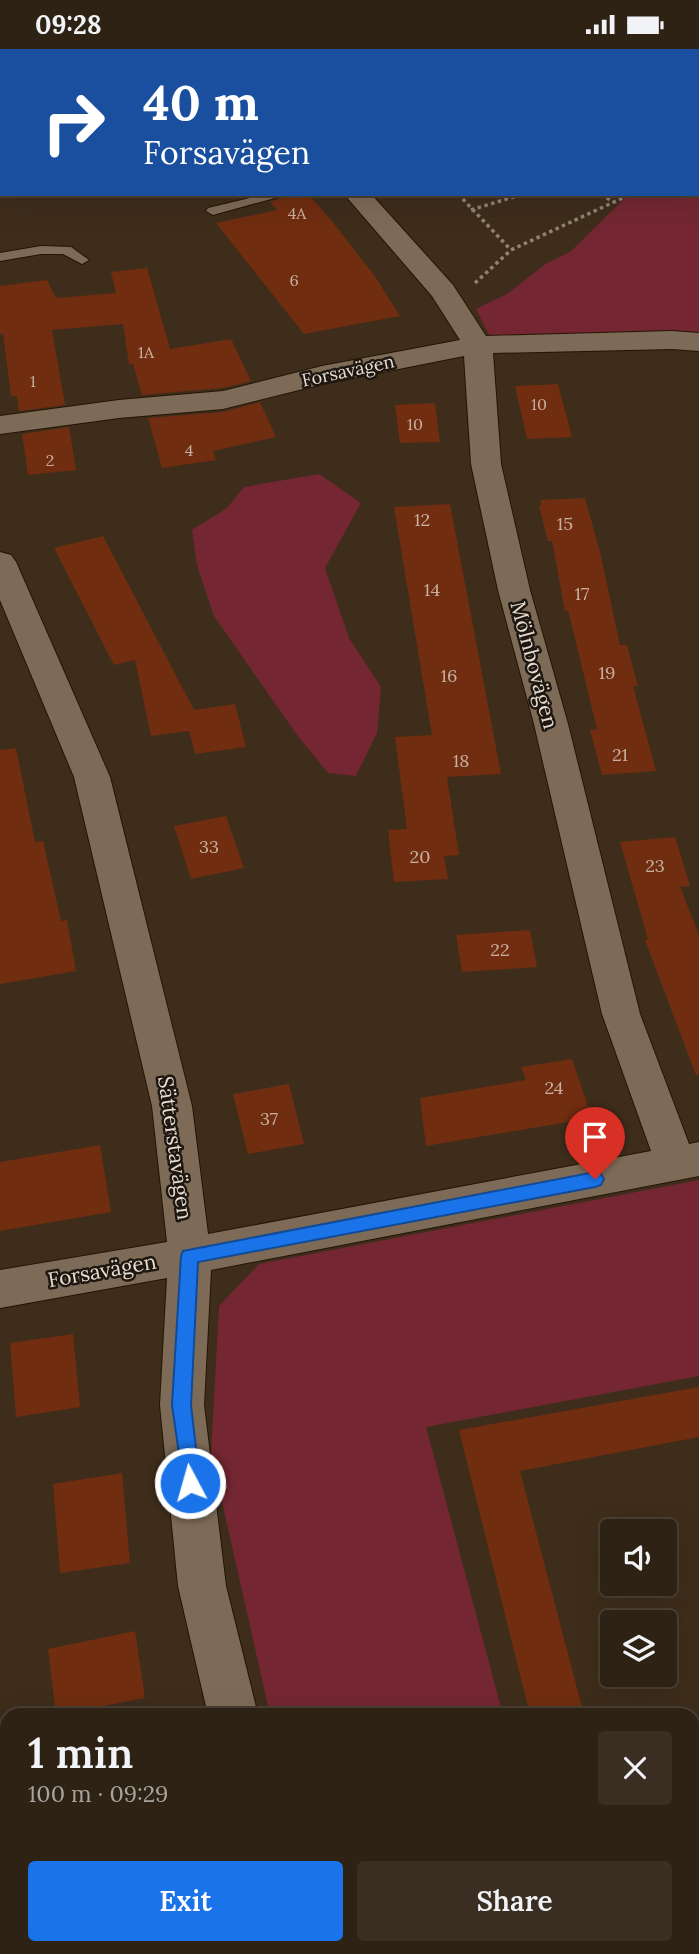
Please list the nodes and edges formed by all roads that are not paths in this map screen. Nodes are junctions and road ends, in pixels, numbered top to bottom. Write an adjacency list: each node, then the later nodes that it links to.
1 (276, 196): 3 (lane)
2 (359, 196): 7 (street)
3 (213, 211)
4 (0, 257): 5 (lane)
5 (82, 260)
6 (699, 342): 7 (street, Forsavägen)
7 (478, 345): 8 (street, Forsavägen); 10 (street, Mölnbovägen)
8 (0, 425)
9 (0, 562): 11 (street, Sätterstavägen)
10 (688, 1162): 11 (street, Forsavägen)
11 (190, 1256): 12 (street, Forsavägen); 13 (street, Sätterstavägen)
12 (0, 1289)
13 (231, 1708)

